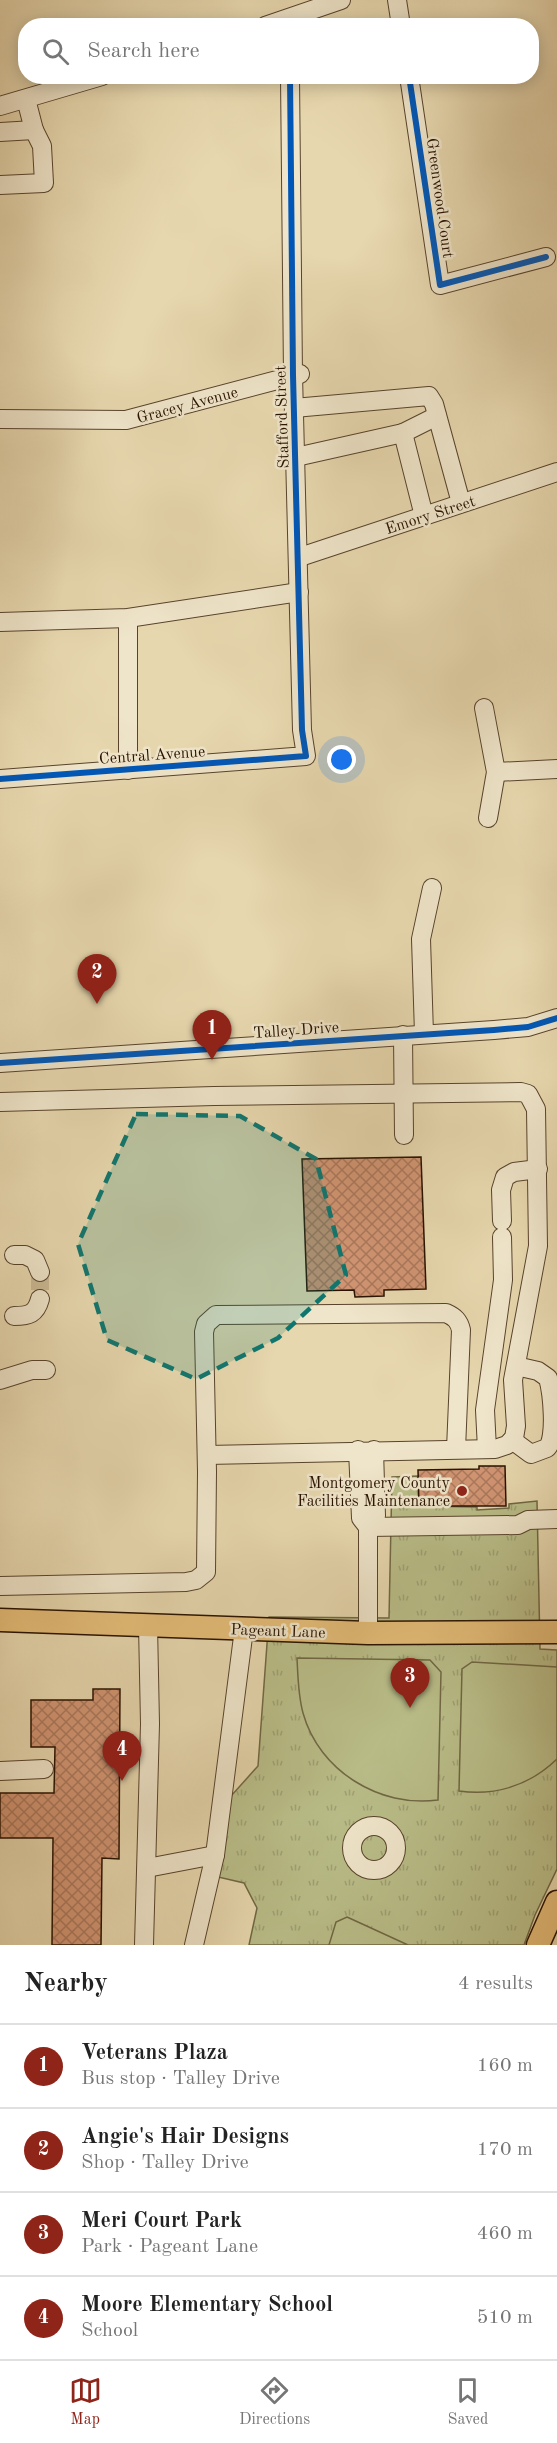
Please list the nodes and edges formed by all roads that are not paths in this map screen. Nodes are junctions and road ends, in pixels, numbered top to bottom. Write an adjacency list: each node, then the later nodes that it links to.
1 (341, 0): 3 (street)
2 (397, 0): 4 (street)
3 (297, 18)
4 (400, 18)
5 (76, 84): 8 (street)
6 (290, 84): 14 (street, Stafford Street)
7 (410, 84): 13 (street, Greenwood Court)
8 (26, 99): 9 (street); 10 (street)
9 (0, 106)
10 (34, 130): 11 (street); 12 (street)
11 (0, 132)
12 (0, 185)
13 (546, 257)
14 (296, 375): 15 (street, Stafford Street); 17 (street, Gracey Avenue)
15 (294, 408): 16 (street); 19 (street, Stafford Street)
16 (437, 416): 18 (street); 21 (street)
17 (0, 419)
18 (403, 433): 19 (street); 22 (street)
19 (296, 457): 24 (street, Stafford Street)
20 (557, 472): 21 (street, Emory Street)
21 (461, 503): 22 (street, Emory Street)
22 (424, 516): 23 (street, Emory Street)
23 (303, 556)
24 (299, 592): 25 (street); 28 (street, Stafford Street)
25 (128, 618): 26 (street); 30 (street)
26 (0, 622)
27 (484, 708): 31 (street)
28 (306, 756): 30 (street, Central Avenue)
29 (557, 769): 31 (street)
30 (128, 770): 32 (street, Central Avenue)
31 (496, 772): 33 (street)
32 (0, 779)
33 (488, 818)
34 (432, 888): 36 (street)
35 (557, 1018): 36 (street, Talley Drive)
36 (424, 1034): 37 (street, Talley Drive)
37 (403, 1035): 38 (street, Talley Drive); 39 (street)
38 (0, 1063)
39 (404, 1094): 40 (street); 41 (street); 42 (street)
40 (0, 1102)
41 (404, 1135)
42 (538, 1169): 44 (street); 46 (street)
43 (14, 1255): 45 (street)
44 (534, 1263): 46 (street); 49 (street)
45 (40, 1272)
46 (503, 1280): 54 (street)
47 (40, 1299): 48 (street)
48 (14, 1316)
49 (516, 1366): 52 (street); 52 (street)
50 (46, 1370): 51 (street)
51 (0, 1380)
52 (512, 1440): 54 (street)
53 (456, 1449): 54 (street); 55 (street); 56 (street)
54 (487, 1449)
55 (366, 1450): 56 (street); 58 (street)
56 (207, 1455): 59 (street)
57 (557, 1519): 58 (street)
58 (369, 1527): 64 (street)
59 (0, 1586)
60 (0, 1620): 61 (main road, Pageant Lane)
61 (148, 1625): 62 (main road, Pageant Lane); 68 (street)
62 (244, 1629): 64 (main road, Pageant Lane); 67 (street)
63 (557, 1632): 64 (main road, Pageant Lane)
64 (368, 1633)
65 (44, 1769): 66 (street)
66 (0, 1771)
67 (215, 1855): 68 (street); 71 (street)
68 (147, 1868): 70 (street)
69 (557, 1902): 72 (main road)
70 (144, 1945)
71 (194, 1945)
72 (538, 1945)

